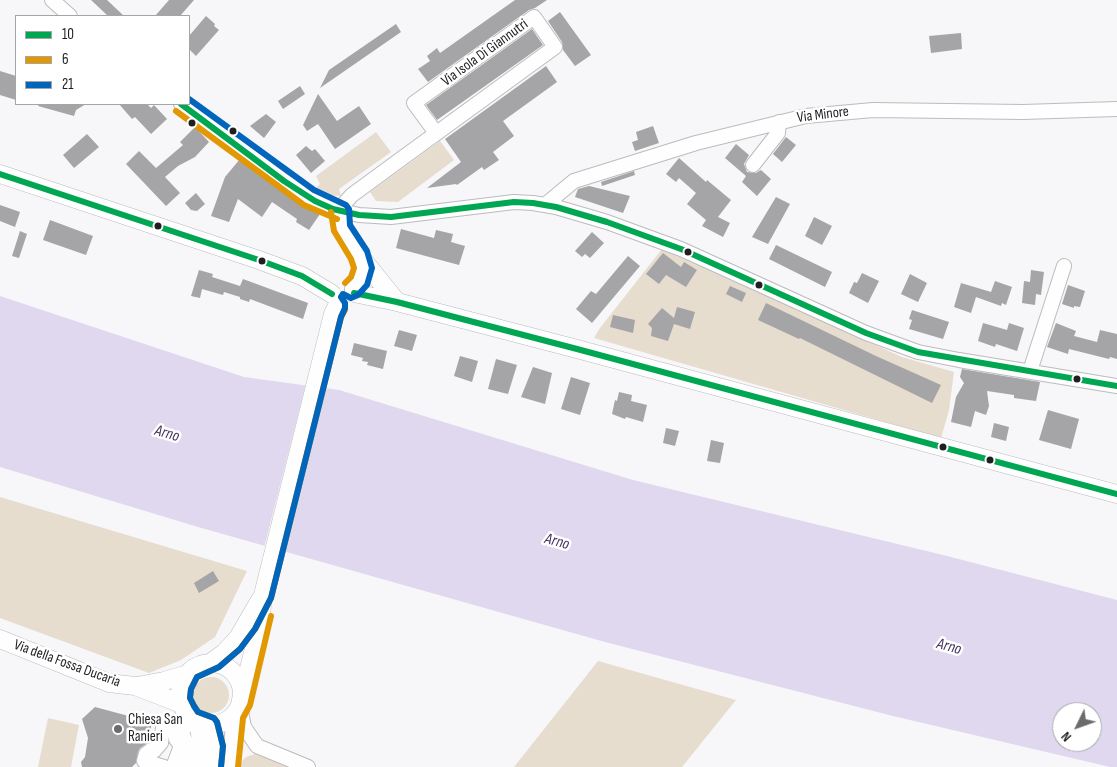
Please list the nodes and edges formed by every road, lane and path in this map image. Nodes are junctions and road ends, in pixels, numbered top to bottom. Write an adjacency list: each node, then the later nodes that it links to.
1 (52, 0): 2 (street)
2 (69, 15)
3 (182, 105): 10 (street)
4 (1117, 109): 5 (street, Via Minore)
5 (779, 122): 7 (street); 9 (street, Via Minore)
6 (436, 133): 6 (street, Via Isola Di Giannutri); 10 (street, Via Isola Di Giannutri)
7 (753, 165)
8 (0, 174): 14 (main road)
9 (545, 204): 10 (street); 16 (street)
10 (340, 211): 11 (street)
11 (359, 255): 13 (street); 15 (main road)
12 (1064, 266): 16 (street)
13 (353, 291): 14 (main road); 15 (main road)
14 (334, 300): 19 (main road)
15 (397, 302): 18 (main road)
16 (1030, 371): 17 (street)
17 (1117, 386)
18 (1117, 494)
19 (263, 595): 21 (main road); 25 (main road)
20 (0, 639): 23 (main road, Via della Fossa Ducaria)
21 (209, 664): 22 (main road); 25 (main road)
22 (188, 674): 23 (main road, Via della Fossa Ducaria); 24 (main road)
23 (135, 686): 24 (main road, Via della Fossa Ducaria)
24 (182, 704): 26 (main road)
25 (238, 707): 26 (main road); 27 (street); 28 (street)
26 (199, 721): 31 (street); 32 (street); 33 (street)
27 (257, 746): 28 (street); 34 (street)
28 (230, 766)
29 (164, 767): 30 (street)
30 (173, 767)
31 (186, 767)
32 (199, 767)
33 (212, 767)
34 (308, 767)

